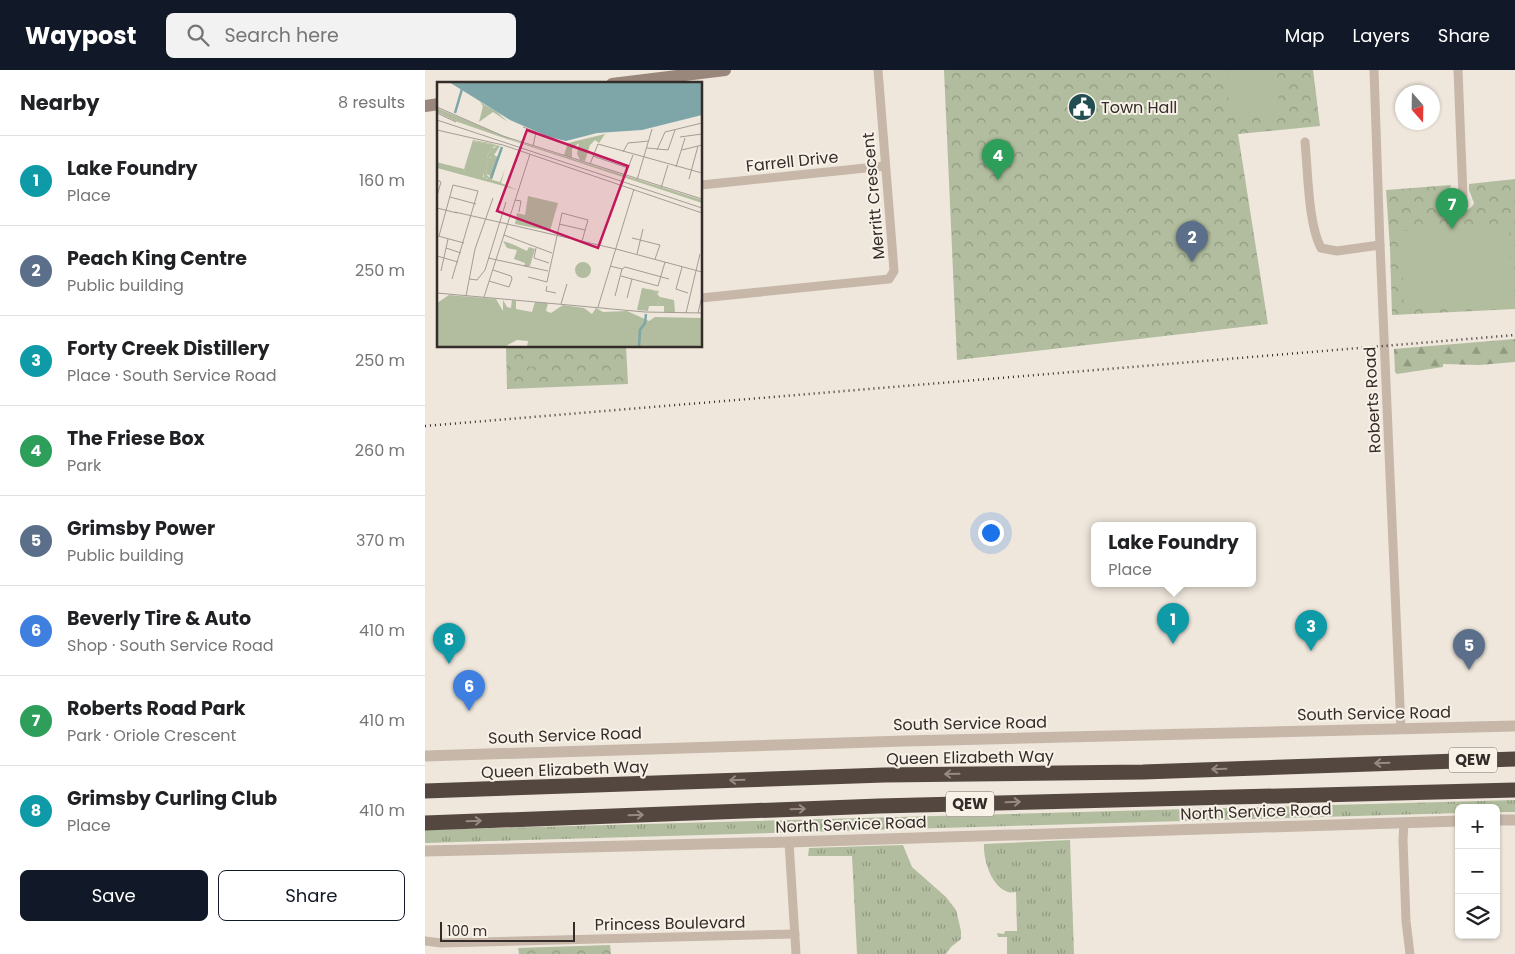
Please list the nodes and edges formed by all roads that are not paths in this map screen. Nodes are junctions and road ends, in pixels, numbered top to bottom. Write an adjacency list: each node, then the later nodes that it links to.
1 (725, 70): 5 (main road)
2 (878, 70): 7 (street, Merritt Crescent)
3 (1374, 70): 10 (street, Roberts Road)
4 (1458, 70): 9 (street)
5 (629, 82)
6 (1305, 142): 10 (street)
7 (885, 166): 8 (street, Farrell Drive); 11 (street, Merritt Crescent)
8 (703, 186)
9 (1463, 196)
10 (1380, 245): 13 (street, Roberts Road)
11 (703, 298)
12 (1515, 726): 13 (street, South Service Road)
13 (1401, 729): 14 (street, South Service Road)
14 (425, 756)
15 (1515, 759): 17 (highway, Queen Elizabeth Way / QEW, one-way to 17)
16 (1515, 790): 21 (highway, QEW, one-way to 16)
17 (425, 791)
18 (1500, 820): 19 (street)
19 (1515, 820)
20 (1455, 821): 22 (street, North Service Road)
21 (425, 823)
22 (1404, 823): 23 (street, North Service Road); 28 (street)
23 (789, 842): 24 (street, North Service Road); 25 (street)
24 (425, 851)
25 (795, 934): 26 (street, Princess Boulevard); 27 (street)
26 (425, 942)
27 (796, 954)
28 (1411, 954)

